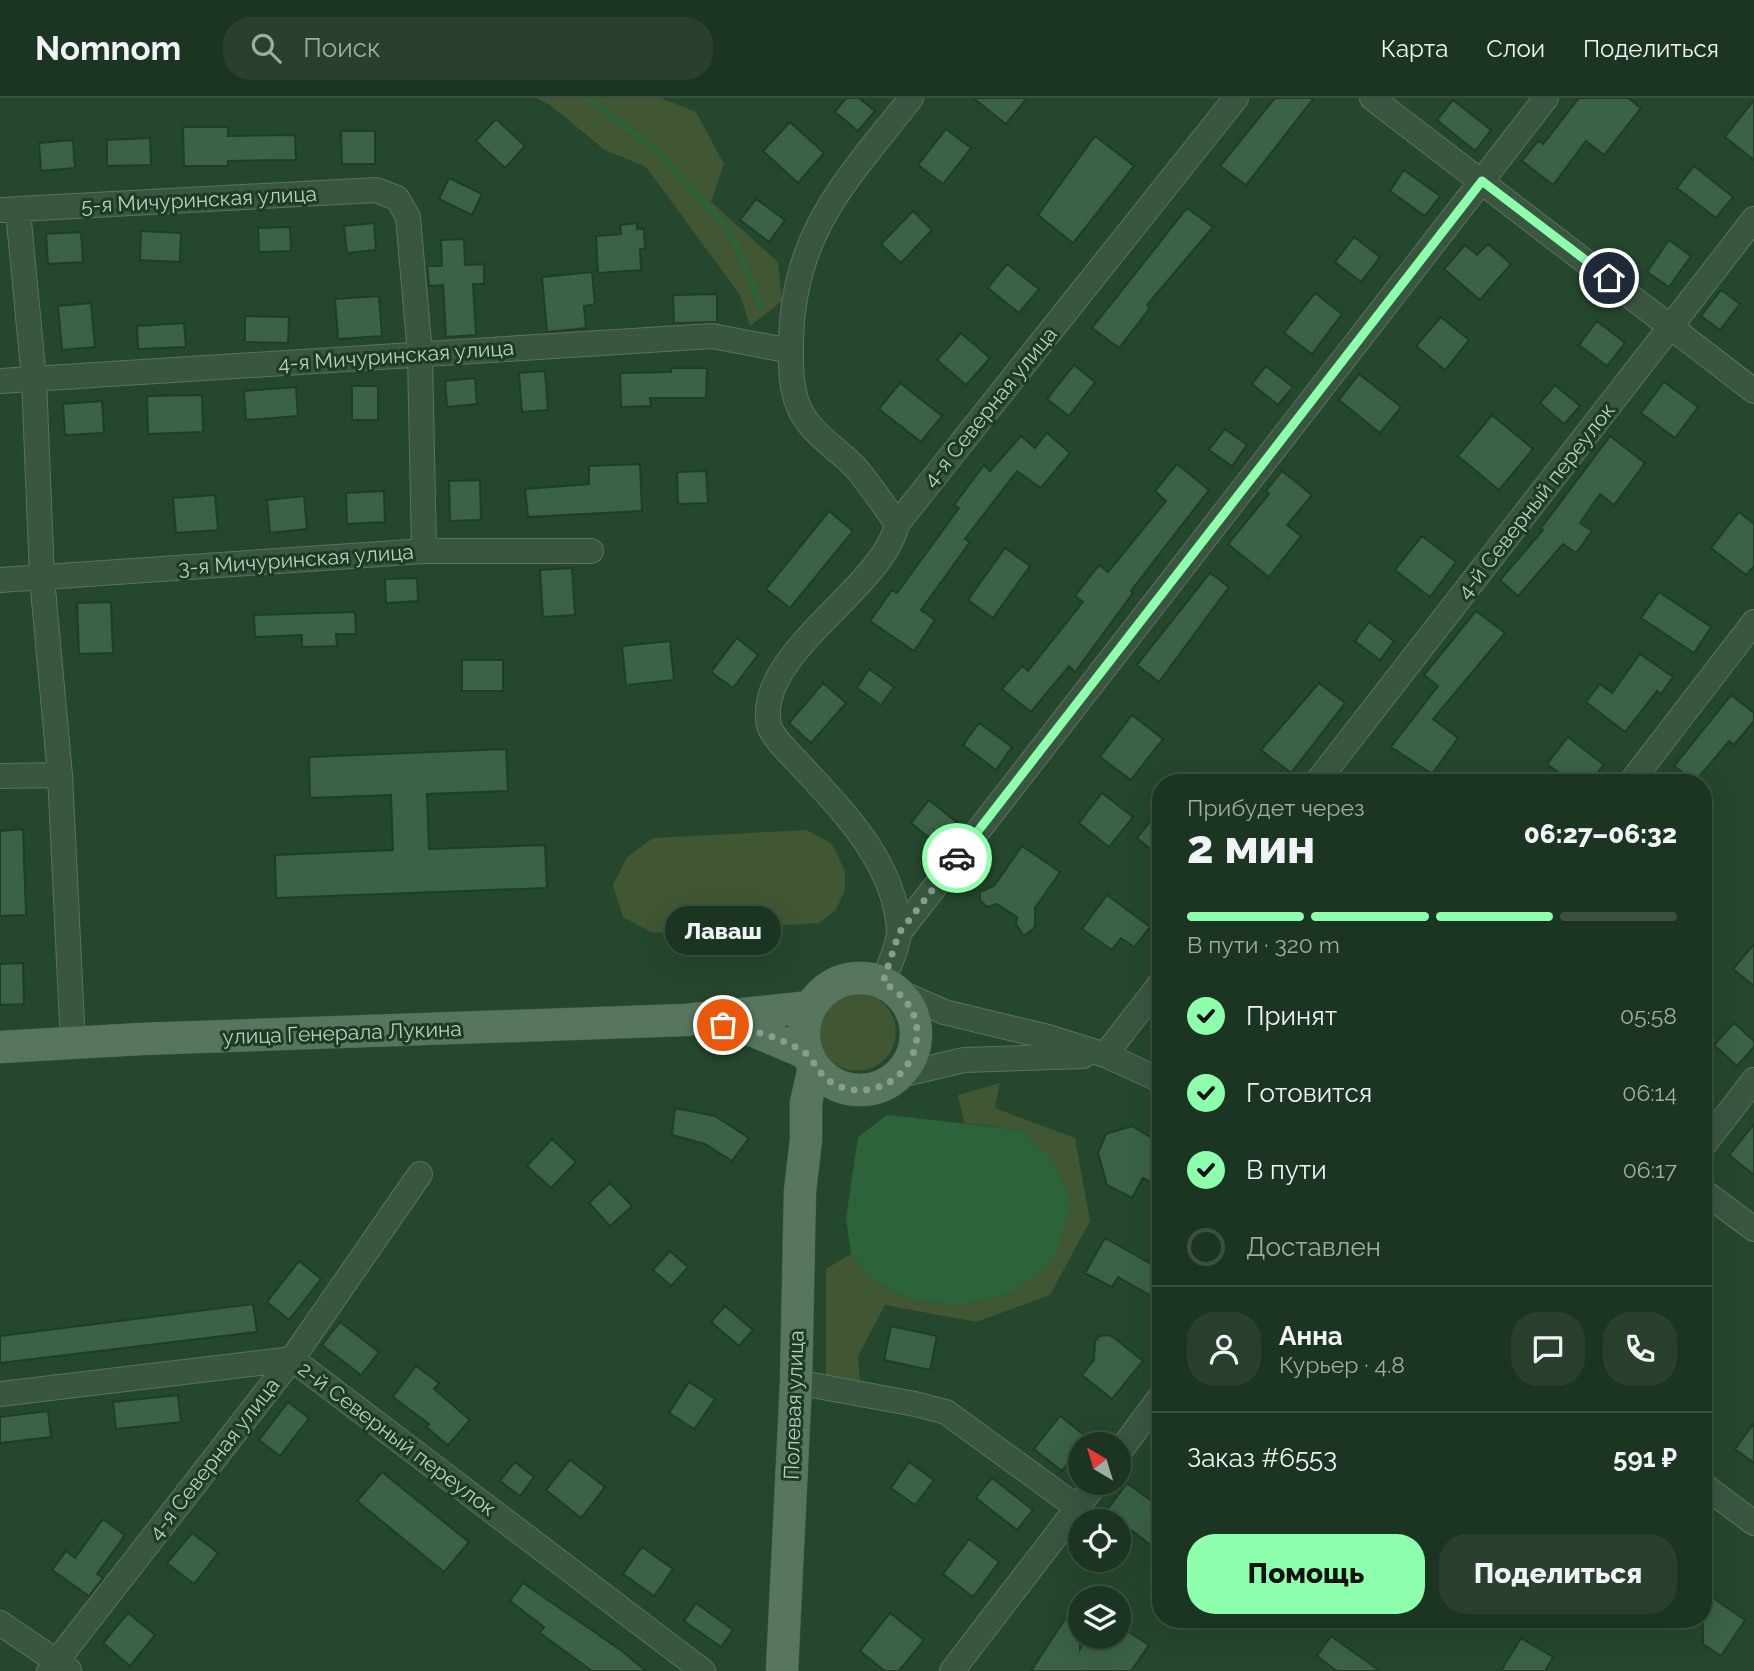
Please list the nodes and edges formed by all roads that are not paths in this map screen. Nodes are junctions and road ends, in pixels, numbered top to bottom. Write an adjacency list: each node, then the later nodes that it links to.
1 (911, 98): 9 (street)
2 (1236, 98): 14 (street, 4-я Северная улица)
3 (1372, 98): 5 (street)
4 (1546, 98): 5 (street)
5 (1482, 181): 8 (street); 24 (street)
6 (9, 210): 10 (street, 5-я Мичуринская улица); 11 (street)
7 (1754, 219): 8 (street, 4-й Северный переулок)
8 (1673, 326): 13 (street); 20 (street, 4-й Северный переулок)
9 (791, 351): 10 (street, 4-я Мичуринская улица); 14 (street)
10 (419, 354): 11 (street, 4-я Мичуринская улица); 15 (street)
11 (34, 379): 12 (street, 4-я Мичуринская улица); 17 (street)
12 (0, 381)
13 (1754, 391)
14 (897, 524): 24 (street, 4-я Северная улица)
15 (424, 551): 16 (street, 3-я Мичуринская улица); 17 (street, 3-я Мичуринская улица)
16 (592, 551)
17 (42, 578): 18 (street, 3-я Мичуринская улица); 22 (street)
18 (0, 580)
19 (1754, 622): 21 (street)
20 (1323, 774)
21 (1637, 774)
22 (60, 775): 23 (street); 29 (street)
23 (0, 776)
24 (899, 933): 25 (street)
25 (891, 987): 27 (main road); 31 (street); 33 (main road)
26 (1152, 994): 31 (street)
27 (810, 1007): 28 (main road, улица Генерала Лукина); 32 (main road)
28 (685, 1020): 29 (main road, улица Генерала Лукина); 32 (main road, улица Генерала Лукина)
29 (73, 1044): 30 (main road, улица Генерала Лукина)
30 (0, 1047)
31 (1105, 1055): 33 (street); 34 (street)
32 (810, 1060): 36 (main road); 38 (main road, Полевая улица)
33 (900, 1075): 36 (main road)
34 (1152, 1076)
35 (1754, 1080): 37 (street)
36 (851, 1090): 38 (main road)
37 (1712, 1134)
38 (806, 1140): 43 (main road, Полевая улица)
39 (420, 1174): 42 (street, 4-я Северная улица)
40 (1712, 1198): 41 (street)
41 (1754, 1229)
42 (292, 1359): 44 (street, 2-й Северный переулок); 52 (street, 4-я Северная улица); 53 (street, 2-й Северный переулок)
43 (796, 1382): 49 (street); 54 (main road, Полевая улица)
44 (0, 1394)
45 (1152, 1408): 46 (street)
46 (1131, 1436)
47 (1712, 1492): 50 (street)
48 (1088, 1495): 49 (street)
49 (1078, 1508): 55 (street)
50 (1754, 1523)
51 (0, 1623): 52 (street)
52 (58, 1668)
53 (703, 1671)
54 (782, 1671)
55 (952, 1671)

